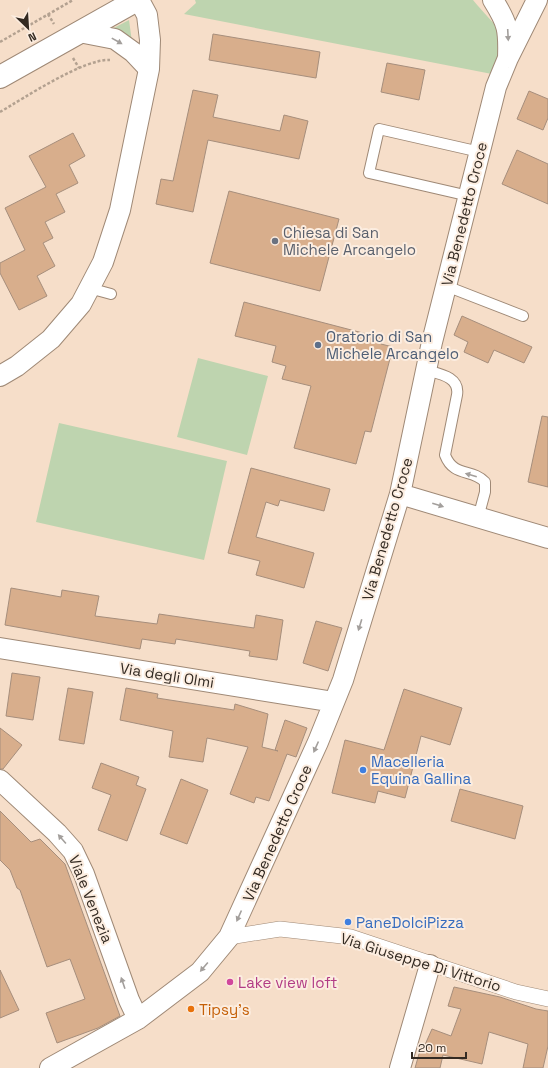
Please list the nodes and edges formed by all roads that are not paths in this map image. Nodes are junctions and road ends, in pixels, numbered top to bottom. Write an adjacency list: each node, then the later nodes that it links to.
1 (138, 0): 4 (street); 6 (street)
2 (493, 0): 5 (street, Via Benedetto Croce, one-way to 5)
3 (537, 0): 5 (street, Via Benedetto Croce)
4 (79, 32): 6 (street, one-way to 6); 7 (street)
5 (508, 58): 8 (street, Via Benedetto Croce)
6 (149, 69): 11 (street)
7 (0, 77)
8 (480, 152): 9 (street, Via Benedetto Croce); 9 (lane)
9 (469, 196): 10 (street, Via Benedetto Croce)
10 (446, 286): 13 (lane); 14 (street, Via Benedetto Croce)
11 (89, 288): 12 (lane); 15 (street)
12 (111, 294)
13 (523, 316)
14 (426, 370): 16 (street, Via Benedetto Croce); 17 (lane, one-way to 14)
15 (0, 376)
16 (400, 494): 17 (street, one-way to 17); 20 (street, Via Benedetto Croce, one-way to 20)
17 (478, 518): 18 (street)
18 (548, 538)
19 (0, 648): 20 (street, Via degli Olmi)
20 (334, 702): 22 (street, Via Benedetto Croce, one-way to 22)
21 (0, 780): 25 (street, Viale Venezia, one-way to 21)
22 (230, 937): 23 (street, Via Giuseppe Di Vittorio); 25 (street, one-way to 25)
23 (430, 965): 24 (street, Via Giuseppe Di Vittorio); 27 (street)
24 (548, 999)
25 (138, 1019): 26 (street)
26 (50, 1068)
27 (400, 1068)

